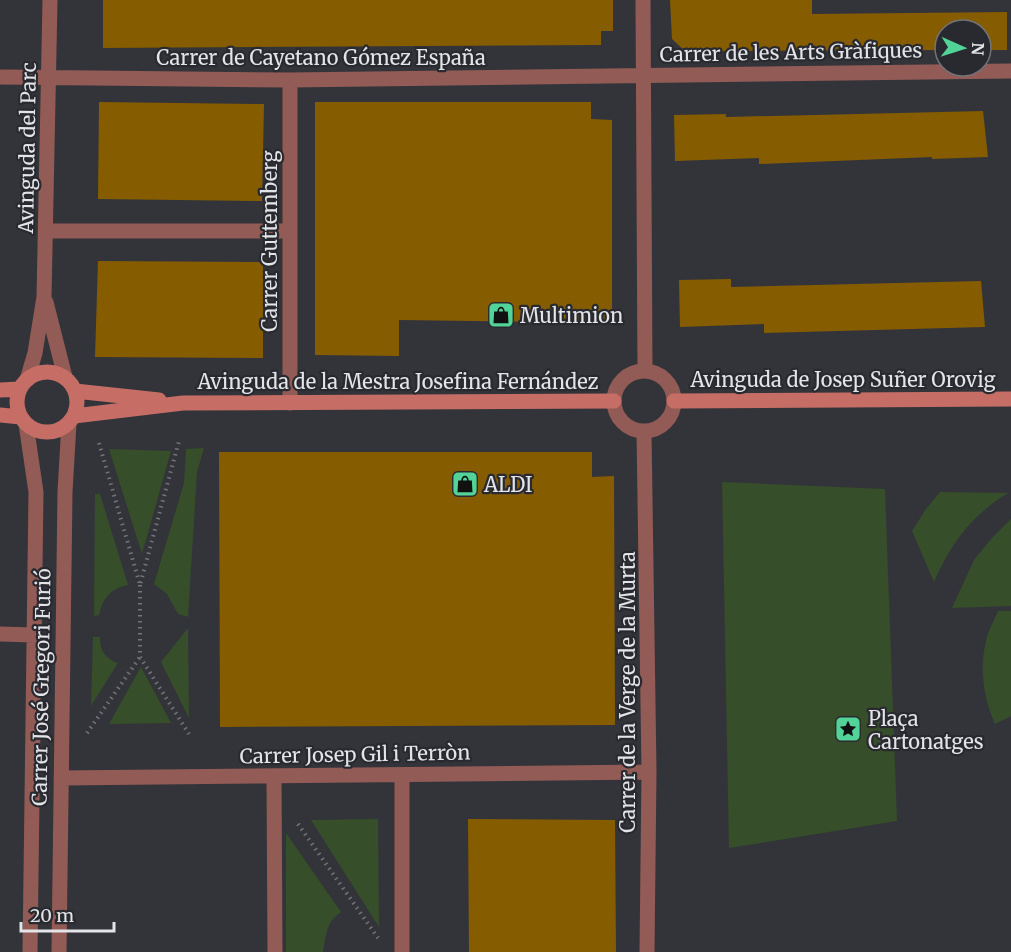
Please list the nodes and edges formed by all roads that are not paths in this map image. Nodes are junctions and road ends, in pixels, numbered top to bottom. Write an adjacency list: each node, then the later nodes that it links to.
1 (50, 0): 6 (street, Avinguda del Parc)
2 (643, 0): 4 (street)
3 (1011, 71): 4 (street, Carrer de les Arts Gràfiques)
4 (643, 75): 7 (street, Carrer de Cayetano Gómez España); 11 (street)
5 (0, 78): 6 (street, Carrer de Cayetano Gómez España)
6 (49, 78): 7 (street, Carrer de Cayetano Gómez España); 8 (street, Avinguda del Parc)
7 (290, 80): 9 (street, Carrer Guttemberg)
8 (47, 231): 9 (street); 10 (street, Avinguda del Parc)
9 (290, 231): 20 (street, Carrer Guttemberg)
10 (44, 297): 12 (street, Avinguda del Parc); 13 (street, Avinguda del Parc)
11 (645, 371): 17 (street); 18 (street)
12 (65, 377): 13 (street); 15 (street)
13 (23, 385): 14 (street); 22 (street)
14 (0, 390)
15 (75, 391): 19 (street, Avinguda de la Mestra Josefina Fernández); 23 (street)
16 (1011, 399): 18 (street, Avinguda de Josep Suñer Orovig)
17 (614, 401): 20 (street, Avinguda de la Mestra Josefina Fernández); 24 (street)
18 (674, 401): 24 (street)
19 (183, 403): 20 (street, Avinguda de la Mestra Josefina Fernández); 23 (street, Avinguda de la Mestra Josefina Fernández)
20 (290, 403)
21 (0, 415): 22 (street)
22 (24, 420): 23 (street); 26 (street, Carrer José Gregori Furió)
23 (71, 420): 30 (street, Carrer José Gregori Furió)
24 (644, 431): 27 (street, Carrer de la Verge de la Murta)
25 (0, 634): 26 (street)
26 (33, 635): 31 (street, Carrer José Gregori Furió)
27 (649, 772): 28 (street, Carrer Josep Gil i Terròn); 35 (street, Carrer de la Verge de la Murta)
28 (402, 775): 29 (street, Carrer Josep Gil i Terròn); 34 (street)
29 (274, 776): 30 (street, Carrer Josep Gil i Terròn); 33 (street)
30 (61, 778): 32 (street, Carrer José Gregori Furió)
31 (30, 952)
32 (59, 952)
33 (275, 952)
34 (402, 952)
35 (648, 952)

